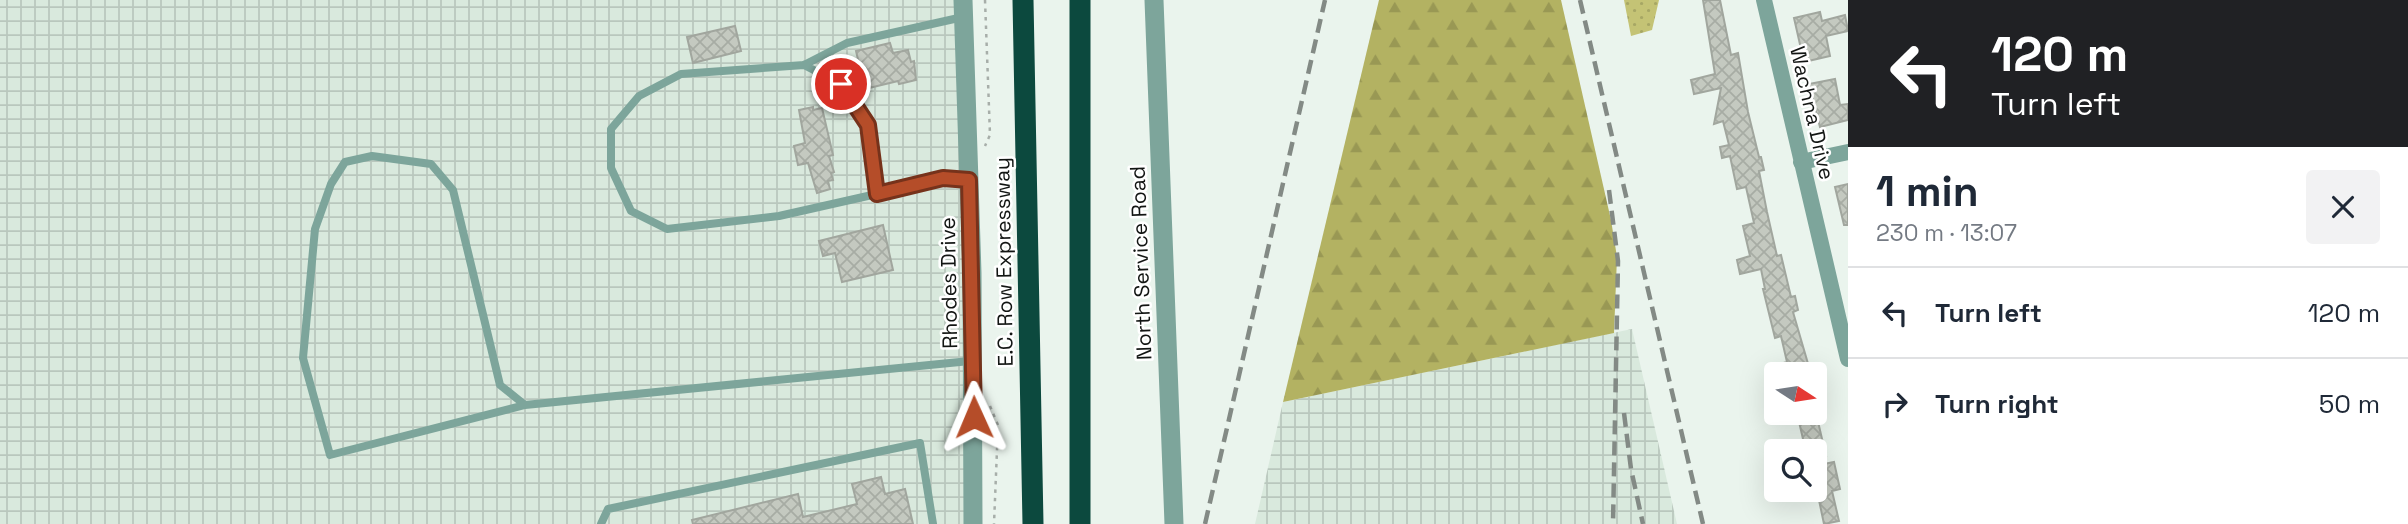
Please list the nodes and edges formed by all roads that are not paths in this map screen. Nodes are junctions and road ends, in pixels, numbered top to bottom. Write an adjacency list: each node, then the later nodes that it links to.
1 (1023, 0): 17 (highway, E.C. Row Expressway)
2 (1080, 0): 18 (highway)
3 (1154, 0): 19 (street, North Service Road)
4 (1764, 0): 8 (street, Wachna Drive)
5 (963, 8): 6 (lane); 9 (street, Rhodes Drive)
6 (804, 65): 10 (lane); 10 (lane)
7 (1848, 152): 8 (street)
8 (1801, 162): 11 (street, Wachna Drive)
9 (969, 180): 10 (lane); 12 (street, Rhodes Drive)
10 (877, 194)
11 (1848, 359)
12 (973, 361): 13 (lane); 16 (street, Rhodes Drive)
13 (525, 405): 13 (lane)
14 (601, 524): 15 (lane)
15 (933, 524)
16 (973, 524)
17 (1033, 524)
18 (1080, 524)
19 (1174, 524)

